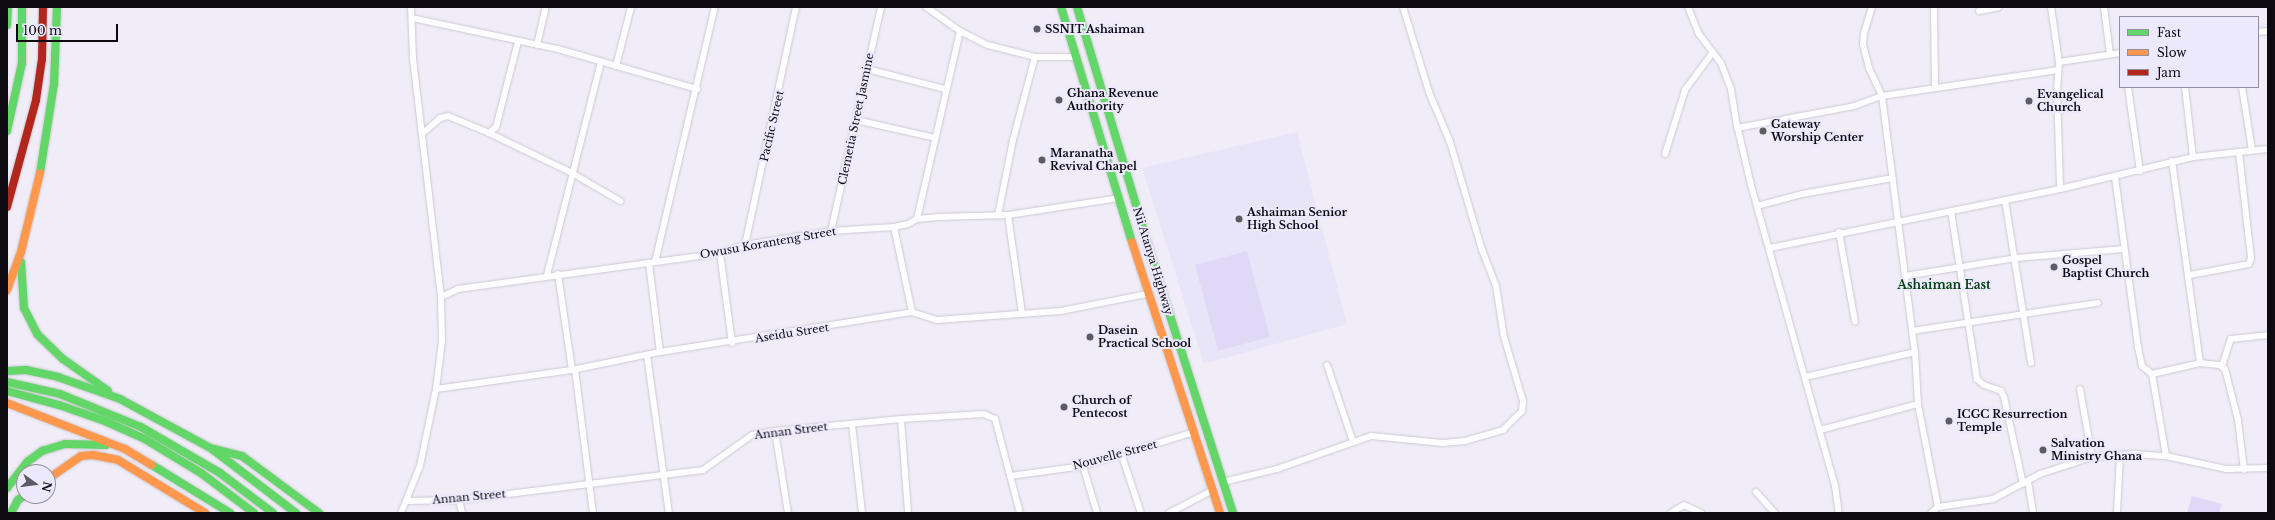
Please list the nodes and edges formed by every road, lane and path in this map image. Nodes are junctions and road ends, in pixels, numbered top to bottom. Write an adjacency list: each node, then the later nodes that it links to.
1 (8, 7): 23 (main road)
2 (22, 7): 46 (main road)
3 (43, 7): 65 (main road)
4 (57, 7): 79 (main road)
5 (410, 7): 22 (street)
6 (546, 7): 26 (street)
7 (630, 7): 34 (street)
8 (715, 7): 42 (street)
9 (796, 7): 76 (street, Pacific Street)
10 (881, 7): 35 (street, Clemetia Street Jasmine)
11 (926, 7): 24 (street)
12 (1061, 7): 31 (main road)
13 (1077, 7): 66 (main road, Nii Atanya Highway)
14 (1403, 7): 123 (street)
15 (1688, 7): 27 (street)
16 (1872, 7): 43 (street)
17 (1934, 7): 37 (street)
18 (1999, 7): 21 (street)
19 (2051, 7): 33 (street)
20 (2104, 7): 29 (street)
21 (1979, 11)
22 (412, 18): 25 (street); 47 (street)
23 (7, 25)
24 (960, 31): 30 (street); 41 (street)
25 (518, 42): 26 (street); 48 (street)
26 (537, 45): 32 (street)
27 (1712, 52): 45 (street); 53 (street)
28 (2119, 53): 29 (street)
29 (2110, 54): 33 (street)
30 (1035, 57): 31 (street); 70 (street)
31 (1076, 57): 61 (main road)
32 (601, 62): 34 (street); 57 (street)
33 (2059, 62): 36 (street)
34 (616, 66): 42 (street)
35 (867, 69): 41 (street); 44 (street, Clemetia Street Jasmine)
36 (2058, 70): 37 (street); 60 (street)
37 (1935, 88): 43 (street)
38 (2128, 88): 56 (street)
39 (2185, 88): 54 (street)
40 (2242, 88): 51 (street)
41 (945, 89): 49 (street)
42 (697, 90): 82 (street)
43 (1882, 96): 45 (street); 59 (street)
44 (856, 120): 49 (street); 74 (street, Clemetia Street Jasmine)
45 (1737, 128): 64 (street)
46 (7, 131)
47 (423, 133): 48 (street); 90 (street)
48 (489, 133): 57 (street)
49 (935, 138): 71 (street)
50 (2268, 149): 51 (street)
51 (2252, 150): 52 (street)
52 (2239, 152): 54 (street); 86 (street)
53 (1666, 154)
54 (2193, 157): 55 (street)
55 (2172, 161): 56 (street); 86 (street)
56 (2140, 171): 58 (street)
57 (572, 173): 63 (street); 85 (street)
58 (2115, 177): 60 (street); 78 (street)
59 (1893, 178): 64 (street); 72 (street)
60 (2060, 190): 62 (street)
61 (1119, 198): 68 (main road); 69 (street, Owusu Koranteng Street)
62 (2005, 200): 67 (street); 81 (street)
63 (620, 201)
64 (1757, 206): 77 (street)
65 (7, 207)
66 (1138, 209): 68 (main road); 136 (main road, Nii Atanya Highway)
67 (1951, 211): 72 (street); 83 (street)
68 (1124, 212): 89 (main road)
69 (1008, 214): 70 (street, Owusu Koranteng Street); 93 (street)
70 (998, 215): 71 (street, Owusu Koranteng Street)
71 (917, 219): 73 (street, Owusu Koranteng Street)
72 (1899, 222): 75 (street); 87 (street)
73 (894, 226): 74 (street, Owusu Koranteng Street); 92 (street)
74 (832, 231): 76 (street, Owusu Koranteng Street)
75 (1839, 232): 77 (street); 96 (street)
76 (745, 245): 80 (street, Owusu Koranteng Street)
77 (1770, 248): 110 (street)
78 (2124, 249): 81 (street); 109 (street)
79 (21, 252): 88 (main road); 115 (main road)
80 (720, 253): 82 (street, Owusu Koranteng Street); 99 (street)
81 (2016, 258): 83 (street); 94 (street)
82 (652, 263): 84 (street, Owusu Koranteng Street); 100 (street)
83 (1959, 266): 87 (street); 95 (street)
84 (558, 274): 85 (street, Owusu Koranteng Street); 107 (street)
85 (547, 275): 90 (street, Owusu Koranteng Street)
86 (2190, 275): 104 (street)
87 (1905, 276): 97 (street)
88 (7, 290)
89 (1147, 294): 93 (street, Aseidu Street); 122 (main road)
90 (441, 297): 112 (street)
91 (2098, 303): 94 (street)
92 (912, 312): 93 (street, Aseidu Street); 99 (street, Aseidu Street)
93 (1022, 314)
94 (2024, 314): 95 (street); 103 (street)
95 (1968, 321): 97 (street); 138 (street)
96 (1855, 322)
97 (1912, 331): 101 (street)
98 (2268, 335): 106 (street)
99 (732, 342): 100 (street, Aseidu Street)
100 (660, 352): 102 (street, Aseidu Street)
101 (1915, 352): 110 (street); 117 (street)
102 (647, 355): 107 (street, Aseidu Street); 134 (street)
103 (2031, 362)
104 (2200, 363): 106 (street); 109 (street)
105 (1327, 365): 123 (street)
106 (2222, 366): 132 (street)
107 (573, 370): 112 (street, Aseidu Street); 137 (street)
108 (7, 371): 115 (main road)
109 (2152, 374): 128 (street)
110 (1805, 377): 120 (street)
111 (7, 382): 150 (main road)
112 (436, 389): 143 (street)
113 (2080, 389): 129 (street)
114 (7, 391): 149 (main road)
115 (120, 399): 125 (main road)
116 (7, 403): 124 (main road)
117 (1918, 404): 120 (street); 145 (street)
118 (901, 419): 119 (street, Annan Street); 135 (street, Annan Street); 159 (street)
119 (852, 424): 121 (street, Annan Street); 158 (street)
120 (1820, 430): 169 (street)
121 (775, 431): 134 (street, Annan Street); 157 (street)
122 (1194, 432): 127 (street, Nouvelle Street); 140 (main road)
123 (1352, 442): 136 (street)
124 (125, 449): 139 (main road); 148 (main road)
125 (212, 449): 151 (main road); 152 (main road)
126 (2120, 455): 128 (street); 129 (street); 172 (street)
127 (1122, 456): 130 (street, Nouvelle Street); 162 (street)
128 (2166, 456): 132 (street)
129 (2092, 457): 138 (street)
130 (1083, 466): 135 (street, Nouvelle Street); 161 (street)
131 (2268, 468): 132 (street)
132 (2244, 470)
133 (56, 473): 147 (main road)
134 (664, 476): 137 (street, Annan Street); 156 (street)
135 (1010, 476): 160 (street, Annan Street)
136 (1223, 482): 165 (main road, Nii Atanya Highway)
137 (589, 483): 142 (street, Annan Street); 155 (street)
138 (2025, 483): 145 (street); 171 (street)
139 (7, 488)
140 (1213, 490): 163 (street); 164 (main road)
141 (1756, 492): 168 (street)
142 (459, 500): 143 (street, Annan Street); 154 (street)
143 (406, 501): 153 (street)
144 (16, 504): 146 (main road)
145 (1938, 508): 170 (street)
146 (11, 513)
147 (205, 513)
148 (230, 513)
149 (254, 513)
150 (273, 513)
151 (296, 513)
152 (319, 513)
153 (401, 513)
154 (462, 513)
155 (593, 513)
156 (669, 513)
157 (788, 513)
158 (862, 513)
159 (908, 513)
160 (1020, 513)
161 (1097, 513)
162 (1141, 513)
163 (1169, 513)
164 (1220, 513)
165 (1233, 513)
166 (1672, 513): 167 (street)
167 (1702, 513)
168 (1775, 513)
169 (1839, 513)
170 (1931, 513)
171 (2033, 513)
172 (2118, 513)

